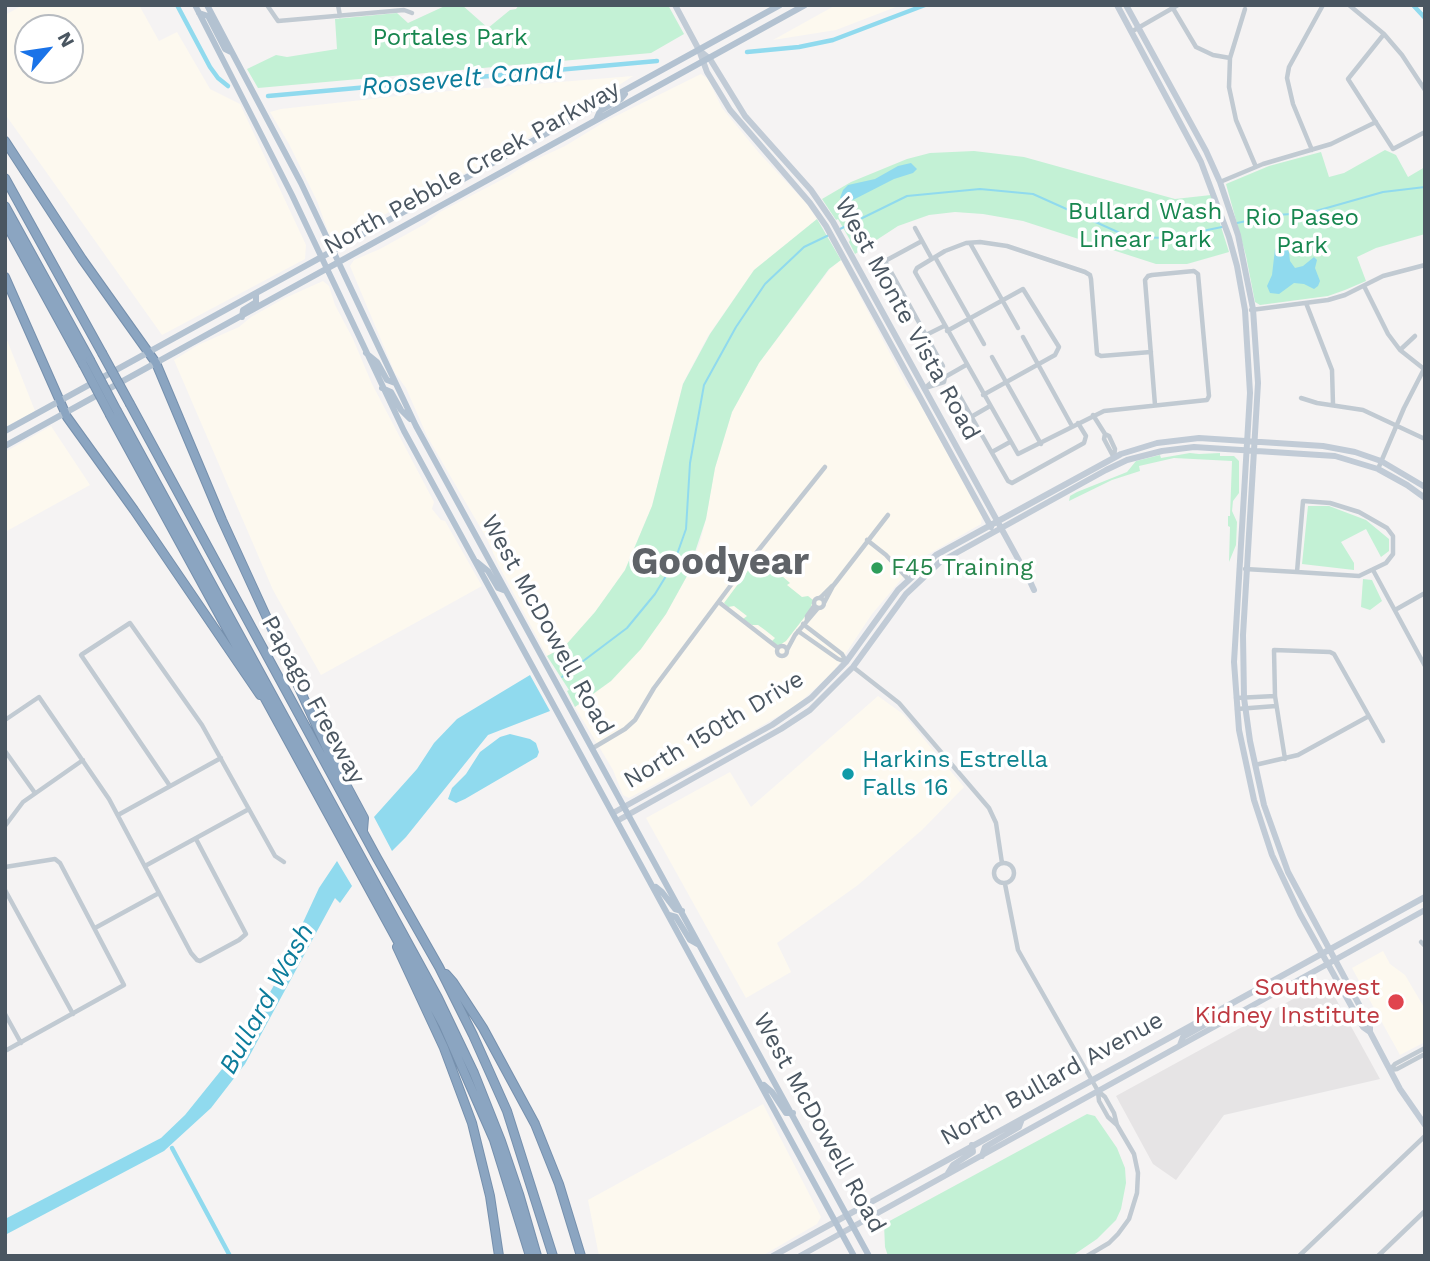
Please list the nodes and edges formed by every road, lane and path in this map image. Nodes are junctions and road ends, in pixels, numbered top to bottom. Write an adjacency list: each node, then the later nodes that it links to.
1 (195, 5): 15 (main road, West McDowell Road)
2 (207, 5): 22 (main road, West McDowell Road)
3 (267, 5): 17 (street)
4 (338, 5): 17 (street)
5 (675, 5): 21 (main road, West Monte Vista Road)
6 (780, 5): 21 (main road, North Pebble Creek Parkway)
7 (805, 5): 24 (main road, North Pebble Creek Parkway)
8 (1117, 5): 19 (main road)
9 (1126, 5): 18 (main road)
10 (1178, 5): 13 (street)
11 (1324, 5): 34 (street)
12 (1349, 5): 20 (street)
13 (1171, 7): 18 (street); 23 (street)
14 (1245, 9): 23 (street)
15 (199, 13): 22 (main road); 33 (main road, West McDowell Road)
16 (412, 13): 17 (street)
17 (340, 16)
18 (1138, 28): 19 (street); 37 (main road)
19 (1131, 32): 54 (main road)
20 (1384, 34): 27 (street); 29 (street)
21 (699, 50): 24 (main road, West Monte Vista Road); 25 (main road, West Monte Vista Road); 26 (main road, North Pebble Creek Parkway)
22 (233, 53): 31 (main road, West McDowell Road)
23 (1230, 58): 35 (street)
24 (710, 59): 25 (main road, North Pebble Creek Parkway); 78 (main road, West Monte Vista Road)
25 (703, 64): 28 (main road, North Pebble Creek Parkway); 78 (main road, West Monte Vista Road)
26 (628, 89): 28 (main road); 43 (main road, North Pebble Creek Parkway)
27 (1425, 90)
28 (596, 120): 46 (main road, North Pebble Creek Parkway)
29 (1376, 122): 30 (street); 34 (street)
30 (1425, 132)
31 (277, 135): 33 (main road); 43 (main road, West McDowell Road)
32 (5, 141): 66 (highway)
33 (266, 142): 44 (main road, West McDowell Road)
34 (1312, 150): 35 (street)
35 (1256, 167): 37 (street)
36 (5, 178): 154 (highway, Papago Freeway, bridge)
37 (1220, 181): 54 (main road)
38 (5, 206): 68 (highway)
39 (5, 222): 68 (highway, Papago Freeway)
40 (915, 228): 41 (street)
41 (922, 240): 45 (street); 59 (street)
42 (970, 243): 45 (street); 52 (street); 65 (street)
43 (332, 251): 44 (main road, North Pebble Creek Parkway); 46 (main road, West McDowell Road)
44 (321, 257): 48 (main road, West McDowell Road); 51 (main road, North Pebble Creek Parkway)
45 (934, 258): 56 (street); 57 (street)
46 (338, 264): 48 (main road, North Pebble Creek Parkway); 75 (main road, West McDowell Road)
47 (1425, 265): 50 (street)
48 (327, 270): 55 (main road, North Pebble Creek Parkway); 64 (main road, West McDowell Road)
49 (5, 277): 81 (highway)
50 (1364, 286): 53 (street); 63 (street)
51 (256, 294): 55 (main road); 66 (main road, North Pebble Creek Parkway)
52 (1002, 300): 56 (street); 58 (street); 71 (street)
53 (1306, 303): 54 (street); 82 (street)
54 (1249, 310): 97 (main road)
55 (242, 317): 69 (main road, North Pebble Creek Parkway)
56 (969, 318): 57 (street); 62 (street)
57 (945, 328): 59 (street); 70 (street)
58 (1018, 328)
59 (926, 335): 72 (street)
60 (1415, 336): 63 (street)
61 (1023, 337): 71 (street)
62 (984, 344)
63 (1400, 350): 73 (street)
64 (365, 352): 75 (main road); 77 (main road, West McDowell Road)
65 (1151, 352): 83 (street); 83 (street)
66 (150, 353): 69 (highway); 81 (main road, North Pebble Creek Parkway)
67 (992, 357): 74 (street)
68 (86, 362): 86 (highway, Papago Freeway, bridge)
69 (156, 363): 85 (main road, North Pebble Creek Parkway); 154 (highway)
70 (966, 365): 78 (street); 79 (street)
71 (1038, 365): 74 (street); 92 (street)
72 (943, 366)
73 (1424, 370): 90 (street)
74 (1006, 382): 79 (street); 96 (street)
75 (395, 383): 91 (main road, West McDowell Road)
76 (954, 386): 88 (street)
77 (382, 388): 91 (main road); 113 (main road, West McDowell Road)
78 (921, 390): 108 (main road, West Monte Vista Road); 109 (main road, West Monte Vista Road)
79 (983, 395): 84 (street)
80 (1301, 398): 82 (street)
81 (60, 402): 85 (highway); 93 (main road, North Pebble Creek Parkway)
82 (1333, 404): 90 (street)
83 (1155, 405): 87 (street)
84 (990, 406): 88 (street); 95 (street)
85 (64, 412): 98 (main road, North Pebble Creek Parkway); 135 (highway)
86 (114, 413): 135 (highway, Papago Freeway); 204 (highway)
87 (1093, 415): 89 (street); 100 (street)
88 (971, 417): 99 (street)
89 (1078, 423): 92 (street); 99 (street)
90 (1398, 424): 94 (street); 101 (street)
91 (416, 426): 120 (main road, West McDowell Road)
92 (1072, 426): 96 (street)
93 (5, 431)
94 (1425, 439)
95 (1010, 442): 96 (street); 99 (street)
96 (1041, 444)
97 (1250, 445): 100 (main road, North 150th Drive); 101 (main road); 102 (main road, North 150th Drive); 104 (main road); 114 (main road); 115 (main road)
98 (5, 446)
99 (992, 453)
100 (1114, 457): 102 (main road); 108 (main road, North 150th Drive)
101 (1381, 461): 104 (street); 105 (main road)
102 (1118, 464): 110 (main road, North 150th Drive)
103 (825, 467): 123 (street)
104 (1378, 469): 106 (main road)
105 (1425, 487)
106 (1425, 498)
107 (888, 515): 112 (street)
108 (997, 520): 109 (main road, North 150th Drive); 110 (main road, West Monte Vista Road)
109 (989, 524): 111 (main road, West Monte Vista Road); 118 (main road, North 150th Drive)
110 (1001, 527): 111 (main road, North 150th Drive); 119 (main road, West Monte Vista Road)
111 (993, 532): 130 (main road, North 150th Drive)
112 (867, 540): 118 (street); 122 (street)
113 (473, 558): 120 (main road); 149 (main road, West McDowell Road)
114 (1239, 568): 115 (street); 132 (main road)
115 (1247, 569): 117 (street); 132 (main road)
116 (1373, 570): 117 (street); 117 (street); 125 (street)
117 (1297, 572)
118 (908, 579): 128 (main road, North 150th Drive)
119 (1034, 590)
120 (506, 591): 139 (main road, West McDowell Road)
121 (1425, 593): 125 (street)
122 (822, 601): 124 (street); 124 (street)
123 (720, 603): 127 (street); 139 (street)
124 (816, 607): 126 (street)
125 (1395, 610): 129 (street)
126 (805, 622): 127 (street); 128 (street)
127 (797, 633): 128 (street)
128 (846, 662): 130 (main road); 147 (main road, North 150th Drive)
129 (1425, 666)
130 (853, 667): 150 (main road, North 150th Drive); 159 (street)
131 (1275, 696): 132 (street); 133 (street); 136 (street)
132 (1240, 698): 134 (main road)
133 (1276, 706): 134 (street); 142 (street)
134 (1241, 709): 144 (main road); 156 (main road)
135 (273, 711): 167 (highway, Papago Freeway)
136 (1369, 716): 138 (street); 142 (street)
137 (5, 720): 143 (street)
138 (1382, 741)
139 (593, 748): 147 (main road, West McDowell Road)
140 (5, 751): 146 (street)
141 (222, 758): 145 (street); 145 (street); 148 (street)
142 (1285, 759): 144 (street)
143 (83, 760): 146 (street); 151 (street)
144 (1254, 765): 155 (main road)
145 (170, 786): 151 (street)
146 (34, 793): 152 (street)
147 (625, 806): 149 (main road, North 150th Drive); 150 (main road, West McDowell Road)
148 (249, 809): 157 (street); 158 (street)
149 (613, 813): 153 (main road, West McDowell Road)
150 (629, 814): 153 (main road, North 150th Drive); 169 (main road, West McDowell Road)
151 (118, 815): 160 (street)
152 (6, 821)
153 (617, 821): 163 (main road, West McDowell Road)
154 (363, 833): 175 (highway, Papago Freeway)
155 (1274, 835): 156 (main road); 173 (main road)
156 (1266, 838): 173 (main road)
157 (196, 839): 160 (street); 165 (street)
158 (284, 862)
159 (1002, 863): 162 (street); 162 (street)
160 (145, 866): 165 (street)
161 (5, 867): 171 (street)
162 (1005, 884): 187 (street)
163 (652, 885): 169 (main road); 170 (main road, West McDowell Road)
164 (5, 890): 178 (street)
165 (159, 893): 171 (street)
166 (1425, 897): 173 (main road, North Bullard Avenue)
167 (379, 905): 202 (highway); 203 (highway, Papago Freeway)
168 (1425, 910): 174 (main road, North Bullard Avenue)
169 (682, 911): 172 (main road, West McDowell Road)
170 (669, 915): 172 (main road); 180 (main road, West McDowell Road)
171 (95, 928): 178 (street)
172 (701, 946): 176 (main road, West McDowell Road)
173 (1324, 951): 174 (main road); 179 (main road, North Bullard Avenue)
174 (1330, 962): 182 (main road, North Bullard Avenue); 186 (main road)
175 (439, 967): 205 (highway, Papago Freeway); 206 (highway)
176 (736, 1011): 180 (main road); 190 (main road, West McDowell Road)
177 (5, 1014): 181 (street)
178 (73, 1014): 181 (street)
179 (1210, 1015): 182 (main road); 187 (main road, North Bullard Avenue)
180 (724, 1017): 188 (main road, West McDowell Road)
181 (21, 1043): 184 (street)
182 (1180, 1045): 189 (main road, North Bullard Avenue)
183 (1425, 1048): 186 (street)
184 (5, 1051)
185 (1425, 1054): 186 (street)
186 (1390, 1070): 192 (main road)
187 (1091, 1079): 189 (street); 191 (main road, North Bullard Avenue)
188 (760, 1081): 190 (main road); 199 (main road, West McDowell Road)
189 (1098, 1091): 195 (main road, North Bullard Avenue); 211 (street)
190 (793, 1112): 198 (main road, West McDowell Road)
191 (1023, 1117): 194 (main road, North Bullard Avenue); 195 (main road)
192 (1425, 1125)
193 (1425, 1136): 212 (street)
194 (972, 1145): 196 (main road); 198 (main road, North Bullard Avenue)
195 (982, 1156): 196 (main road, North Bullard Avenue)
196 (946, 1176): 200 (main road, North Bullard Avenue)
197 (1425, 1212): 213 (street)
198 (847, 1215): 199 (main road, North Bullard Avenue); 200 (main road, West McDowell Road)
199 (836, 1222): 201 (main road, West McDowell Road); 207 (main road, North Bullard Avenue)
200 (854, 1227): 201 (main road, North Bullard Avenue); 210 (main road, West McDowell Road)
201 (842, 1234): 208 (main road, North Bullard Avenue); 209 (main road, West McDowell Road)
202 (499, 1256)
203 (530, 1256)
204 (537, 1256)
205 (553, 1256)
206 (582, 1256)
207 (773, 1256)
208 (800, 1256)
209 (854, 1256)
210 (869, 1256)
211 (1087, 1256)
212 (1300, 1256)
213 (1378, 1256)

